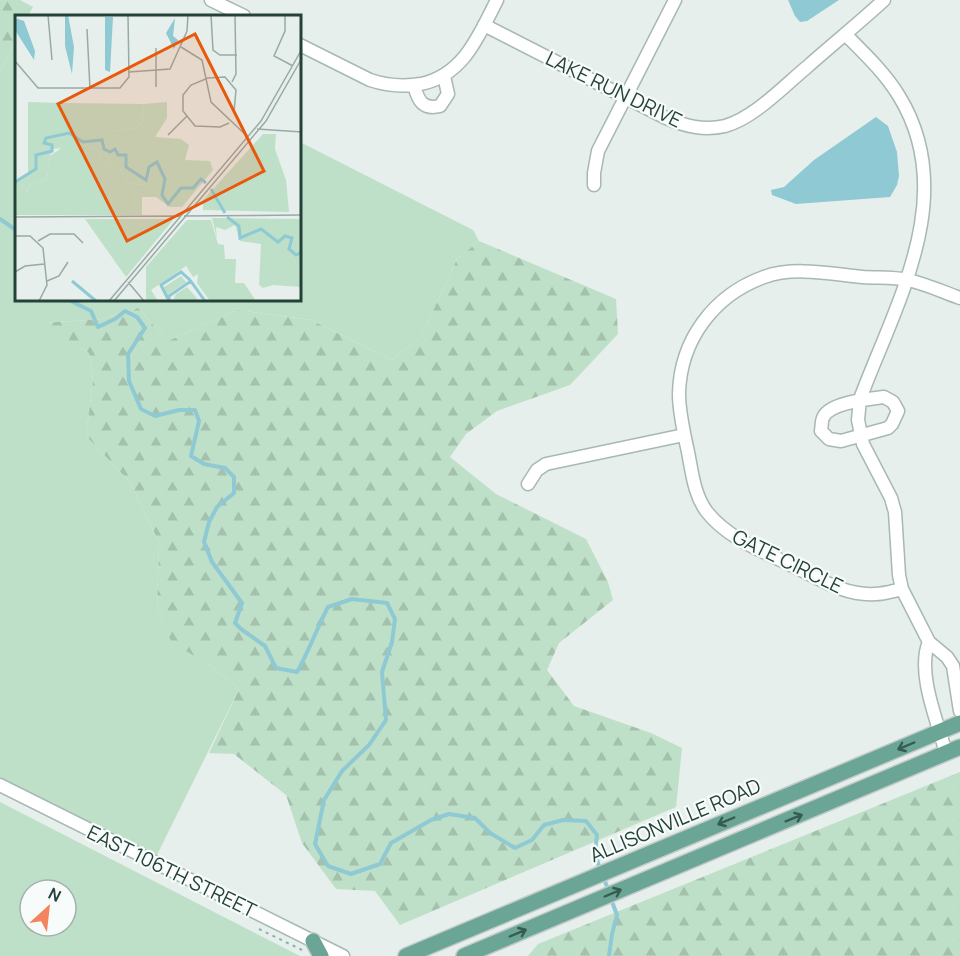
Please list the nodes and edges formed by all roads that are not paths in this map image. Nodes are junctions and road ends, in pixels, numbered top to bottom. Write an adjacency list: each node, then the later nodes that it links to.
1 (497, 0): 6 (street)
2 (675, 0): 11 (street)
3 (884, 0): 7 (street, LAKE RUN DRIVE)
4 (220, 2): 5 (street)
5 (242, 15)
6 (484, 25): 9 (street); 11 (street, LAKE RUN DRIVE)
7 (846, 33): 11 (street, LAKE RUN DRIVE); 13 (street)
8 (302, 46): 10 (street)
9 (444, 76): 10 (street); 10 (street)
10 (414, 85)
11 (625, 96): 12 (street)
12 (594, 185)
13 (908, 280): 14 (street, GATE CIRCLE); 15 (street); 16 (street, GATE CIRCLE)
14 (960, 298)
15 (860, 399): 17 (street); 17 (street); 17 (street)
16 (684, 435): 18 (street); 19 (street, GATE CIRCLE)
17 (861, 435): 19 (street)
18 (528, 484)
19 (902, 589): 20 (street)
20 (929, 642): 21 (street); 23 (street)
21 (960, 711)
22 (960, 723): 23 (main road, ALLISONVILLE ROAD)
23 (940, 731): 24 (street); 30 (main road, ALLISONVILLE ROAD, one-way to 30)
24 (953, 750): 27 (main road, one-way to 24)
25 (0, 785): 26 (street, EAST 106TH STREET)
26 (314, 941): 28 (main road); 29 (street, EAST 106TH STREET)
27 (468, 955)
28 (321, 956)
29 (343, 956)
30 (406, 956)

